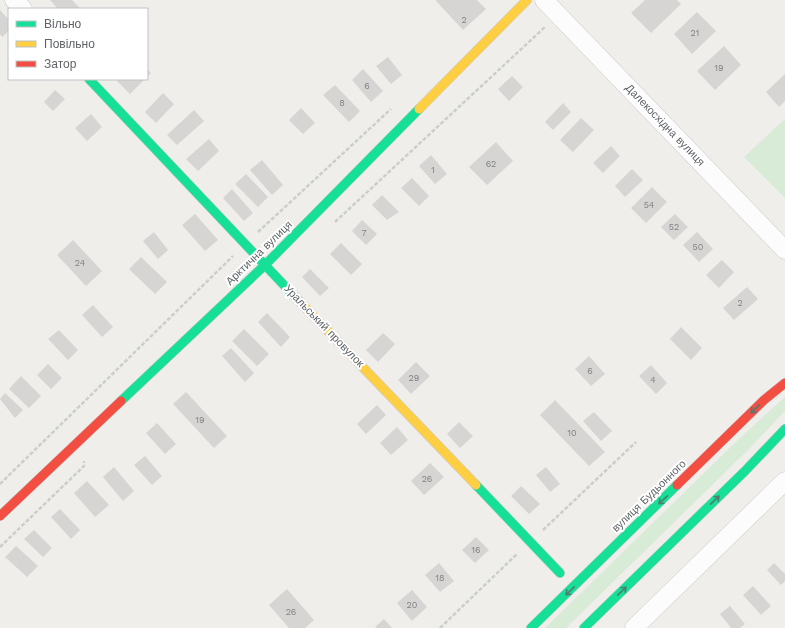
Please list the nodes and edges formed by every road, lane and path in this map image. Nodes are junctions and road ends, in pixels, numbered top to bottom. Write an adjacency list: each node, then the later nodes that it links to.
1 (14, 0): 4 (street)
2 (527, 0): 11 (street, Арктична вулиця)
3 (544, 0): 10 (street, Далекосхідна вулиця)
4 (22, 8)
5 (545, 27): 8 (path)
6 (90, 80): 9 (street, Уральський провулок)
7 (394, 106): 9 (path)
8 (335, 223)
9 (245, 244): 11 (street, Уральський провулок); 16 (path)
10 (785, 250)
11 (265, 265): 17 (street, Арктична вулиця); 18 (street, Уральський провулок)
12 (785, 383): 21 (street, вулиця Будьонного, one-way to 21)
13 (785, 429): 22 (street, one-way to 13)
14 (636, 442): 18 (path)
15 (785, 481): 23 (street)
16 (0, 484)
17 (0, 516)
18 (530, 542): 19 (street, Уральський провулок); 20 (path)
19 (560, 573)
20 (440, 628)
21 (531, 628)
22 (584, 628)
23 (634, 628)

